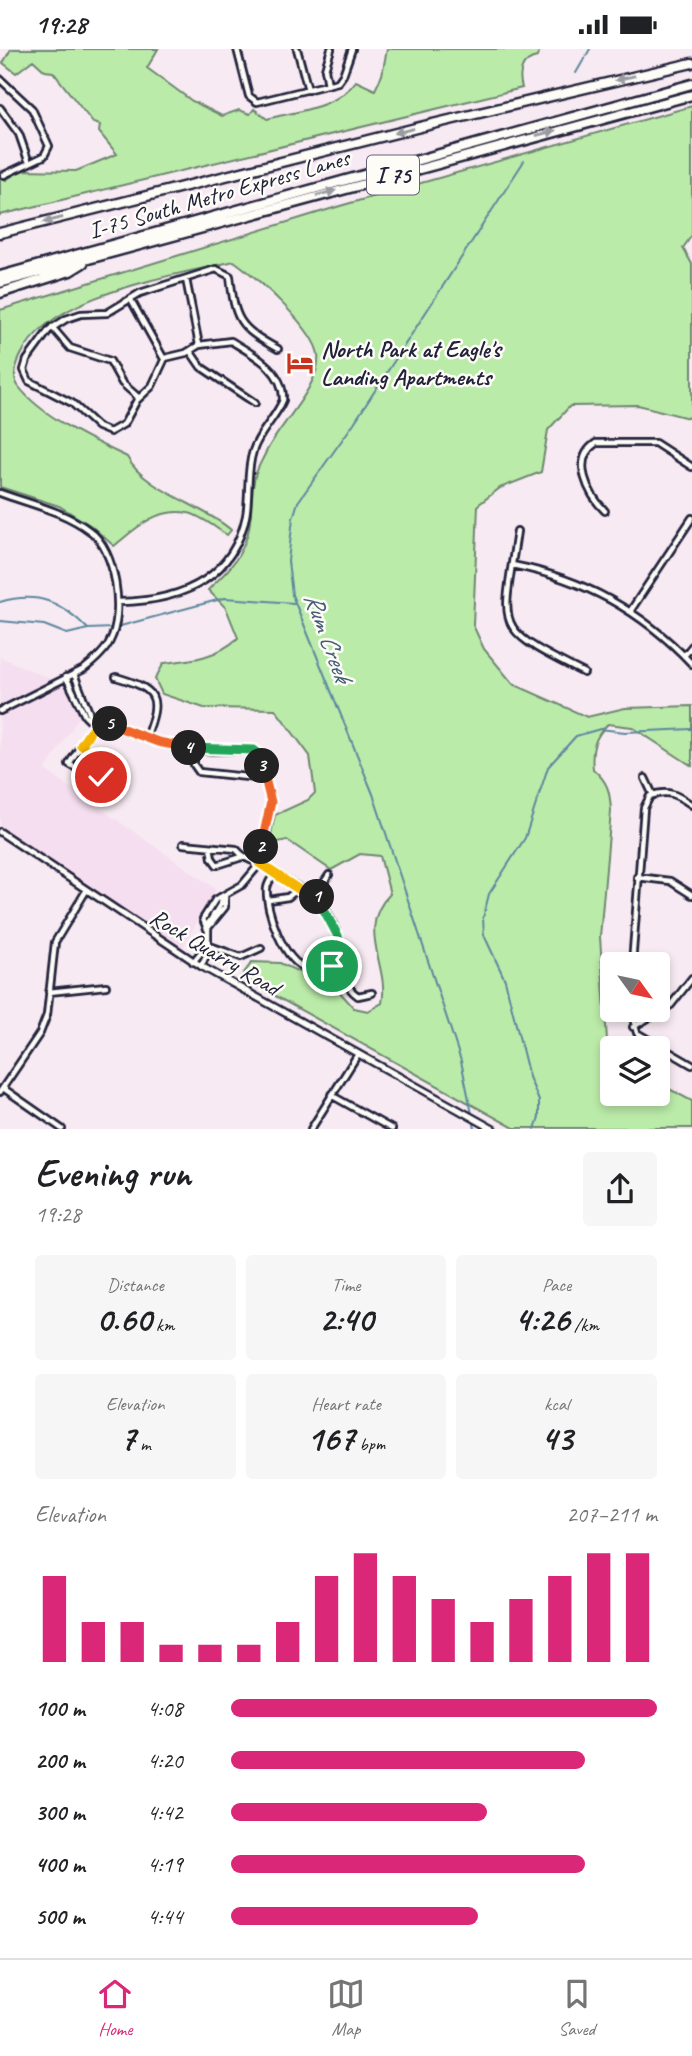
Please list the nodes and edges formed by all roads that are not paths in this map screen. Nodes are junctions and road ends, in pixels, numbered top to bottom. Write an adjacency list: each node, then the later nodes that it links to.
1 (235, 49): 9 (street)
2 (297, 49): 9 (street)
3 (331, 49): 8 (street)
4 (352, 49): 8 (street)
5 (692, 63): 14 (highway, I 75, one-way to 14)
6 (0, 79): 12 (street)
7 (692, 83): 16 (highway, I-75 South Metro Express Lanes)
8 (328, 85): 9 (street)
9 (308, 90)
10 (692, 95): 15 (highway, I 75, one-way to 10)
11 (0, 108): 12 (street)
12 (28, 160): 13 (street)
13 (4, 175)
14 (0, 233)
15 (95, 257): 18 (highway, I 75); 19 (highway)
16 (0, 276)
17 (186, 279): 20 (street); 22 (street); 23 (street)
18 (0, 283)
19 (0, 293)
20 (131, 300): 21 (street); 25 (street)
21 (52, 327): 26 (street); 26 (street)
22 (199, 345): 24 (street); 34 (street)
23 (278, 349)
24 (190, 351): 25 (street); 27 (street)
25 (164, 359): 26 (street)
26 (139, 397)
27 (255, 404)
28 (692, 467): 30 (street)
29 (0, 493): 34 (street)
30 (605, 511)
31 (692, 518): 35 (street)
32 (517, 531): 33 (street)
33 (512, 565): 35 (street); 39 (street)
34 (119, 602): 40 (street)
35 (631, 610): 37 (street)
36 (692, 646): 37 (street)
37 (684, 656): 38 (street)
38 (692, 664)
39 (584, 673)
40 (73, 674): 41 (street); 44 (street)
41 (66, 677): 43 (street); 44 (street)
42 (116, 677): 45 (street)
43 (0, 711)
44 (94, 726): 45 (street); 46 (street)
45 (145, 737): 47 (street)
46 (81, 745): 46 (street)
47 (194, 749): 49 (street); 49 (street)
48 (645, 778): 50 (street)
49 (266, 779): 56 (street)
50 (653, 795): 51 (street); 59 (street)
51 (692, 805)
52 (0, 832): 61 (street, Rock Quarry Road)
53 (183, 844): 54 (street)
54 (210, 847): 55 (street); 55 (street)
55 (242, 857): 56 (street)
56 (259, 863): 57 (street); 64 (street)
57 (275, 873): 60 (street); 65 (street)
58 (329, 875): 63 (street)
59 (637, 877): 62 (street); 69 (street)
60 (298, 889): 63 (street); 65 (street)
61 (86, 891): 70 (street, Rock Quarry Road); 75 (street)
62 (692, 895)
63 (315, 896): 71 (street)
64 (225, 897): 66 (street); 66 (street)
65 (269, 900): 71 (street)
66 (207, 929): 67 (street)
67 (207, 945): 68 (street); 70 (street); 72 (street)
68 (261, 948)
69 (633, 952)
70 (193, 962): 72 (street, Rock Quarry Road)
71 (342, 964): 76 (street)
72 (201, 966): 79 (street, Rock Quarry Road)
73 (692, 978): 78 (street)
74 (106, 986): 75 (street)
75 (49, 992): 81 (street)
76 (372, 993)
77 (632, 1022): 78 (street)
78 (633, 1027): 80 (street)
79 (358, 1054): 82 (street); 86 (street, Rock Quarry Road)
80 (692, 1065)
81 (1, 1090): 83 (street)
82 (331, 1095): 84 (street); 85 (street)
83 (62, 1129)
84 (311, 1129)
85 (392, 1129)
86 (493, 1129)

